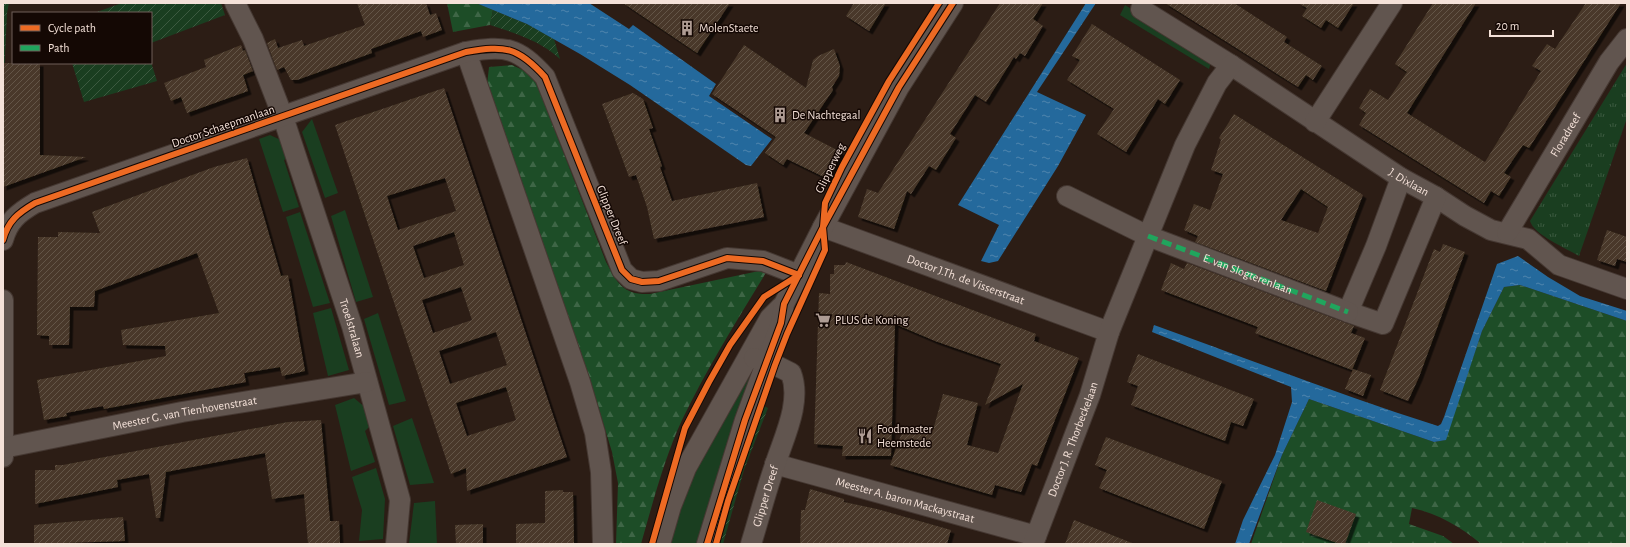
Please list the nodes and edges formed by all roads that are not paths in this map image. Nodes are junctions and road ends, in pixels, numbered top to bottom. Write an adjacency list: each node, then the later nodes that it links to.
1 (235, 3): 8 (street, Troelstralaan)
2 (954, 3): 13 (street, Glipperweg)
3 (1392, 3): 9 (street)
4 (1141, 9): 7 (street, J. Dixlaan)
5 (1627, 39): 14 (street, Floradreef)
6 (466, 52): 8 (street, Doctor Schaepmanlaan); 17 (street, Glipper Dreef); 29 (street)
7 (1232, 65): 9 (street, J. Dixlaan); 15 (street)
8 (283, 117): 16 (street, Doctor Schaepmanlaan); 23 (street, Troelstralaan)
9 (1315, 122): 10 (street, J. Dixlaan)
10 (1401, 178): 12 (street, J. Dixlaan); 20 (street)
11 (1067, 196): 15 (street, E. van Slogterenlaan)
12 (1436, 197): 14 (street, J. Dixlaan); 20 (street, E. van Slogterenlaan)
13 (823, 227): 17 (street); 21 (street, Doctor J.Th. de Visserstraat)
14 (1507, 233): 18 (street, J. Dixlaan)
15 (1148, 236): 20 (street, E. van Slogterenlaan); 21 (street)
16 (3, 240)
17 (799, 275): 22 (street)
18 (1627, 289)
19 (3, 300): 24 (street)
20 (1348, 312)
21 (1109, 332): 27 (street, Doctor J. R. Thorbeckelaan)
22 (758, 359): 26 (street, Glipper Dreef); 30 (street); 31 (street)
23 (367, 382): 24 (street, Meester G. van Tienhovenstraat); 28 (street, Troelstralaan)
24 (3, 448): 25 (street)
25 (3, 457)
26 (775, 464): 27 (street, Meester A. baron Mackaystraat); 32 (street, Glipper Dreef)
27 (1034, 540)
28 (396, 544)
29 (603, 544)
30 (660, 544)
31 (707, 544)
32 (751, 544)

